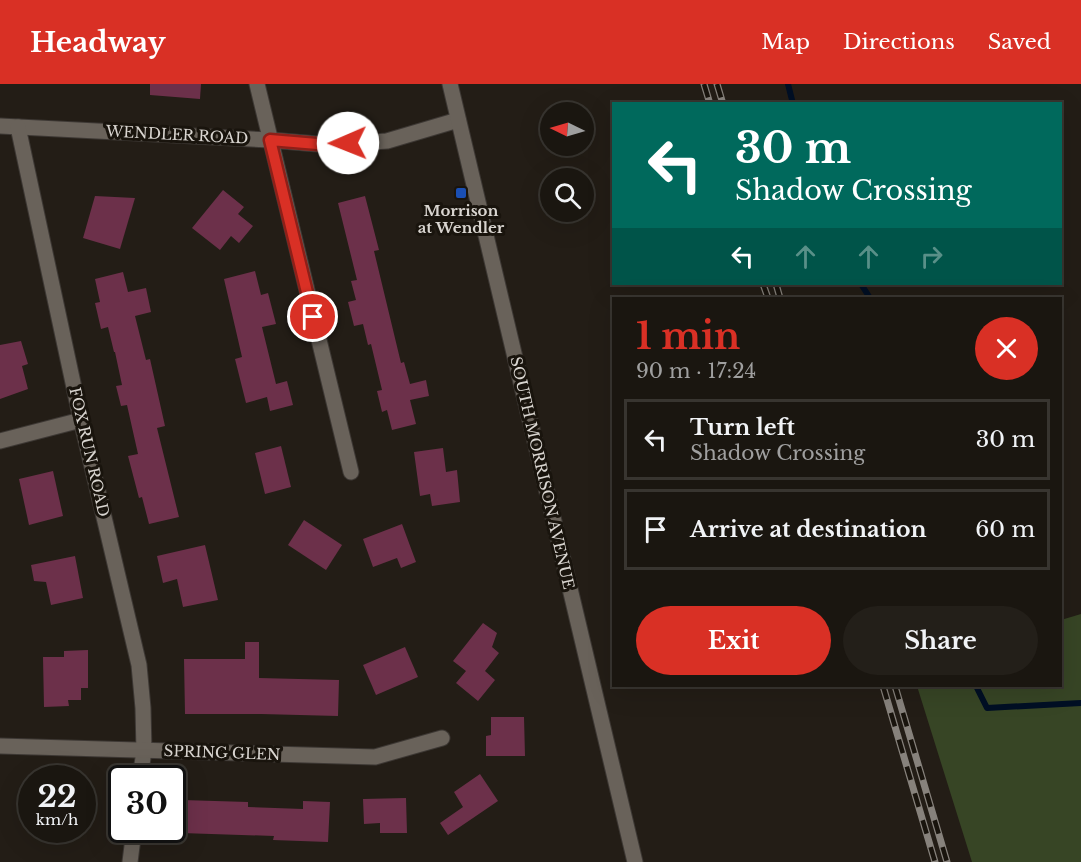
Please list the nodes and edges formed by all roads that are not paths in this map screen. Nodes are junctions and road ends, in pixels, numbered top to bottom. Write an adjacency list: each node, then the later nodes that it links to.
1 (256, 84): 6 (street)
2 (450, 84): 3 (street, SOUTH MORRISON AVENUE)
3 (458, 120): 6 (street, WENDLER ROAD); 16 (street, SOUTH MORRISON AVENUE)
4 (0, 126): 5 (street, WENDLER ROAD)
5 (18, 127): 6 (street, WENDLER ROAD); 7 (street, FOX RUN ROAD)
6 (270, 140): 9 (street)
7 (81, 420): 8 (street); 12 (street, FOX RUN ROAD)
8 (0, 441)
9 (351, 472)
10 (442, 738): 12 (street, SPRING GLEN)
11 (0, 746): 12 (street, SPRING GLEN)
12 (144, 751): 13 (street, FOX RUN ROAD)
13 (142, 765)
14 (132, 843): 15 (street)
15 (130, 862)
16 (635, 862)

